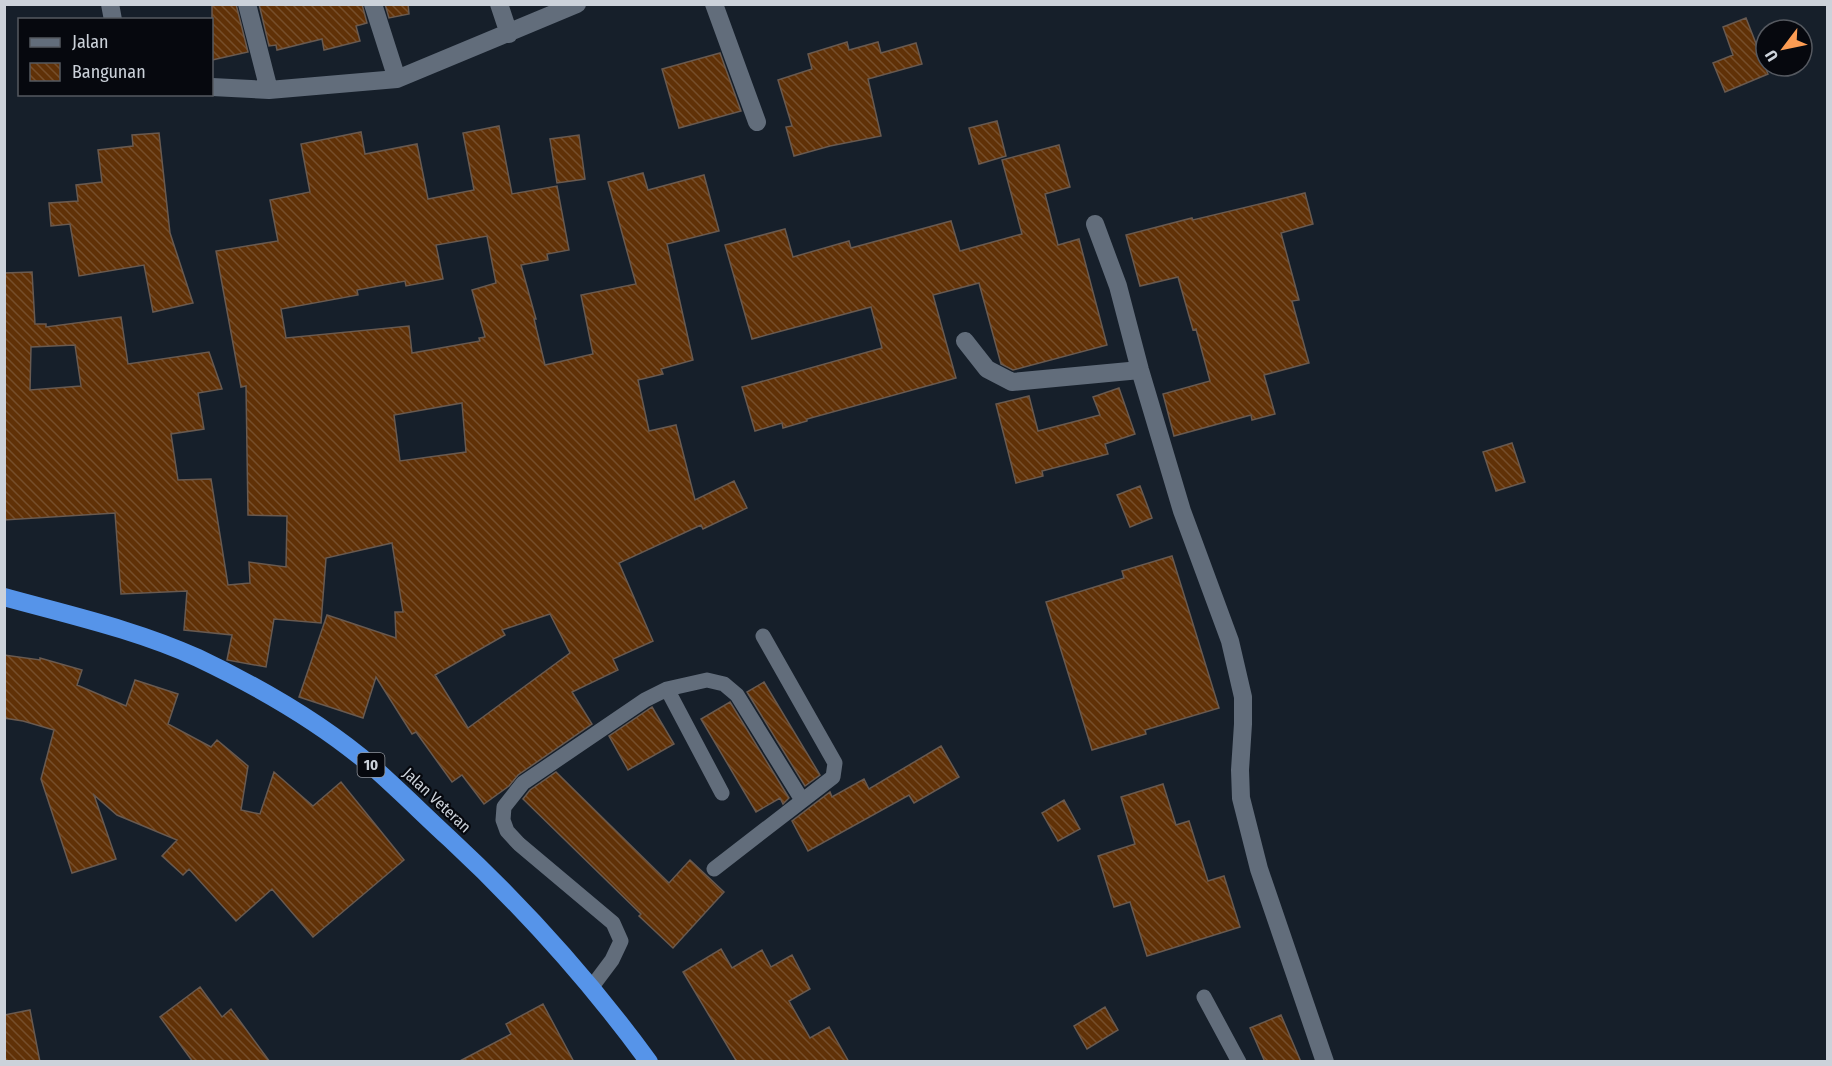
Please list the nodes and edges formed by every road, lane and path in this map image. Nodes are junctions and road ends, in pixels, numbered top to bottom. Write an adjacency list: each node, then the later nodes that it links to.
1 (247, 4): 9 (street)
2 (373, 4): 7 (street)
3 (499, 4): 6 (street)
4 (577, 4): 6 (street)
5 (714, 4): 10 (street)
6 (509, 34): 7 (street)
7 (397, 80): 9 (street)
8 (213, 87): 9 (street)
9 (269, 90)
10 (757, 122)
11 (1095, 224): 13 (street)
12 (965, 341): 13 (street)
13 (1140, 370): 24 (street)
14 (4, 597): 20 (highway, Jalan Veteran / 10)
15 (763, 636): 18 (lane)
16 (667, 689): 17 (lane); 18 (lane); 20 (lane)
17 (722, 793)
18 (802, 800): 19 (lane)
19 (714, 869)
20 (591, 988): 22 (highway, Jalan Veteran / 10)
21 (1204, 997): 23 (lane)
22 (649, 1062)
23 (1239, 1062)
24 (1325, 1062)

